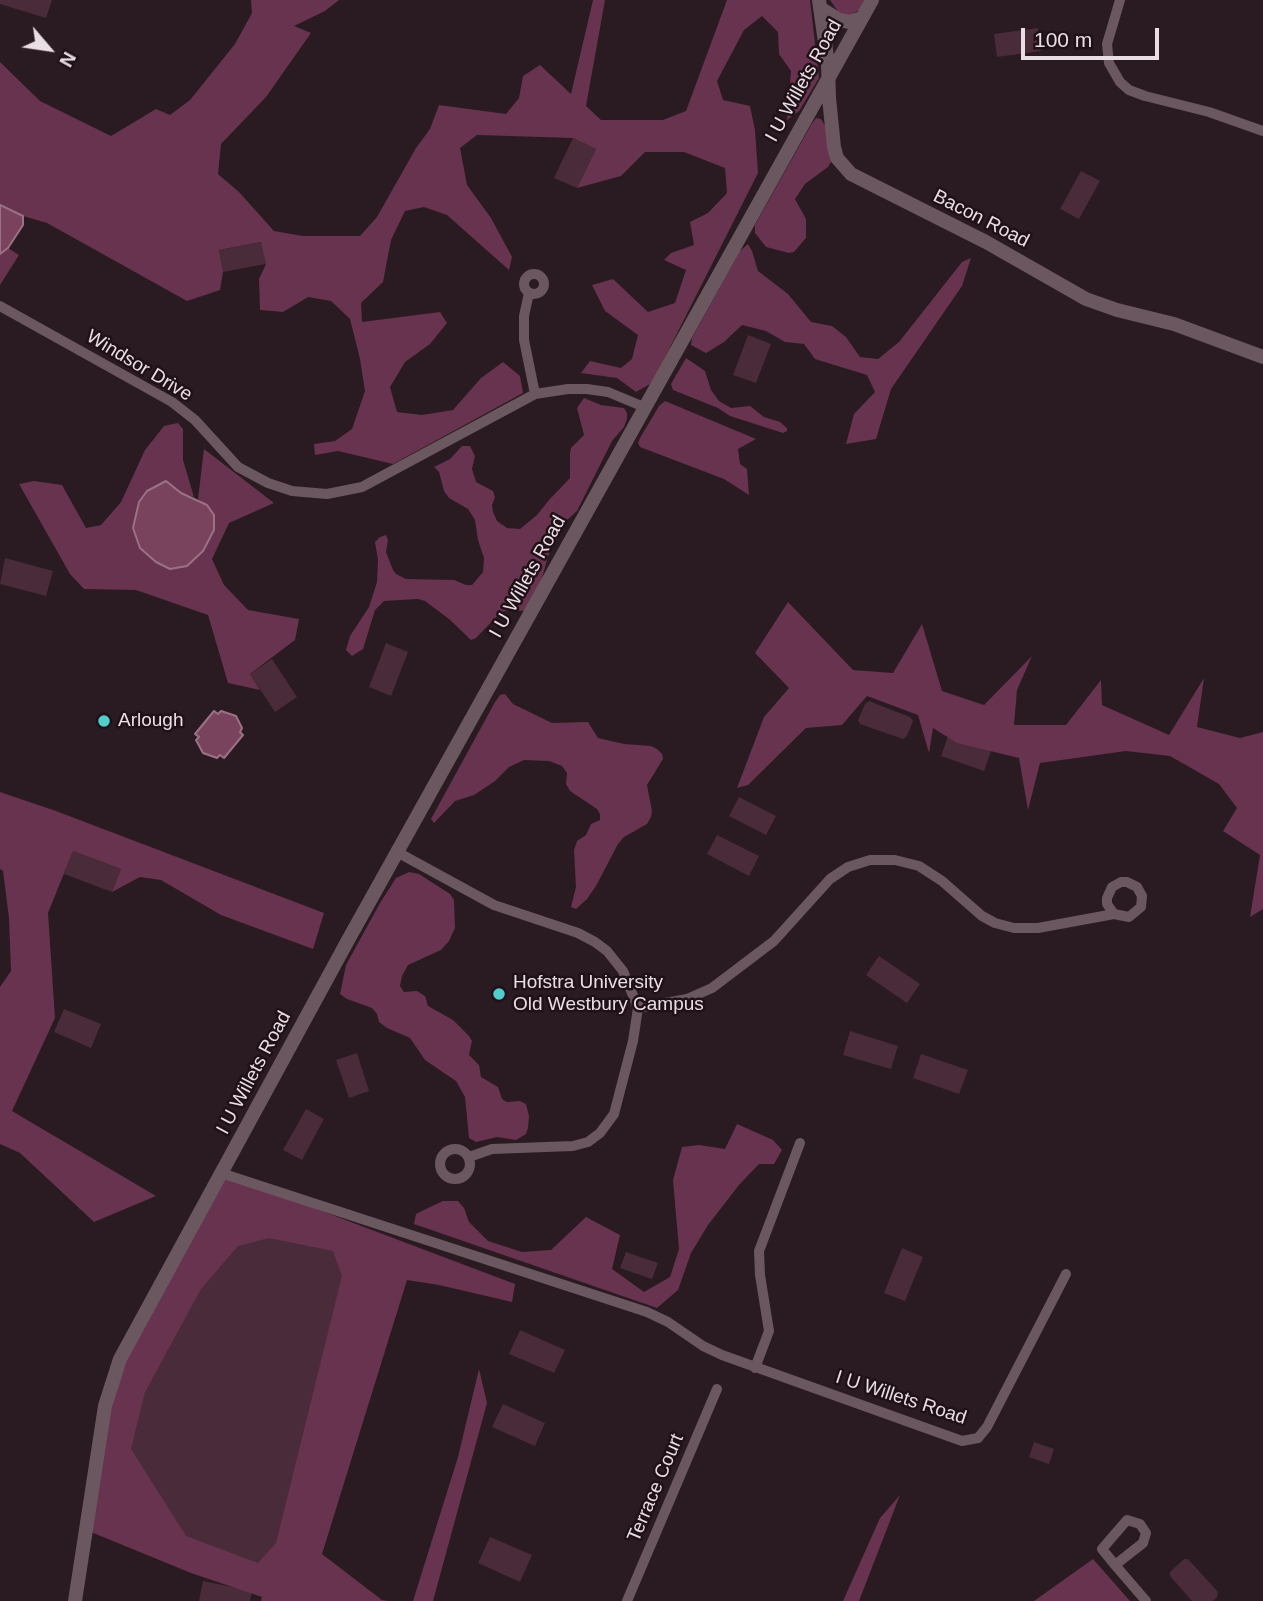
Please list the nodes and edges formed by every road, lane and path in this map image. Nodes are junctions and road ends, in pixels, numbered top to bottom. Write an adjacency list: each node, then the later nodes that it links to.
1 (872, 0): 4 (street, I U Willets Road)
2 (1120, 0): 6 (street)
3 (819, 4): 4 (street); 5 (street, Bacon Road)
4 (862, 18): 5 (street, I U Willets Road)
5 (828, 80): 9 (street, Bacon Road); 11 (street, I U Willets Road)
6 (1263, 131)
7 (529, 293): 10 (street)
8 (0, 306): 10 (street, Windsor Drive)
9 (1263, 357)
10 (535, 394): 11 (street, Windsor Drive)
11 (644, 407): 12 (street, I U Willets Road)
12 (397, 852): 14 (street); 17 (street, I U Willets Road)
13 (1114, 914): 14 (street)
14 (638, 1008): 16 (street)
15 (800, 1143): 19 (street)
16 (469, 1157)
17 (221, 1173): 19 (street, I U Willets Road); 22 (street, I U Willets Road)
18 (1066, 1274): 19 (street, I U Willets Road)
19 (755, 1368)
20 (717, 1389): 23 (street, Terrace Court)
21 (1115, 1565): 24 (street)
22 (75, 1601)
23 (627, 1601)
24 (1146, 1601)

